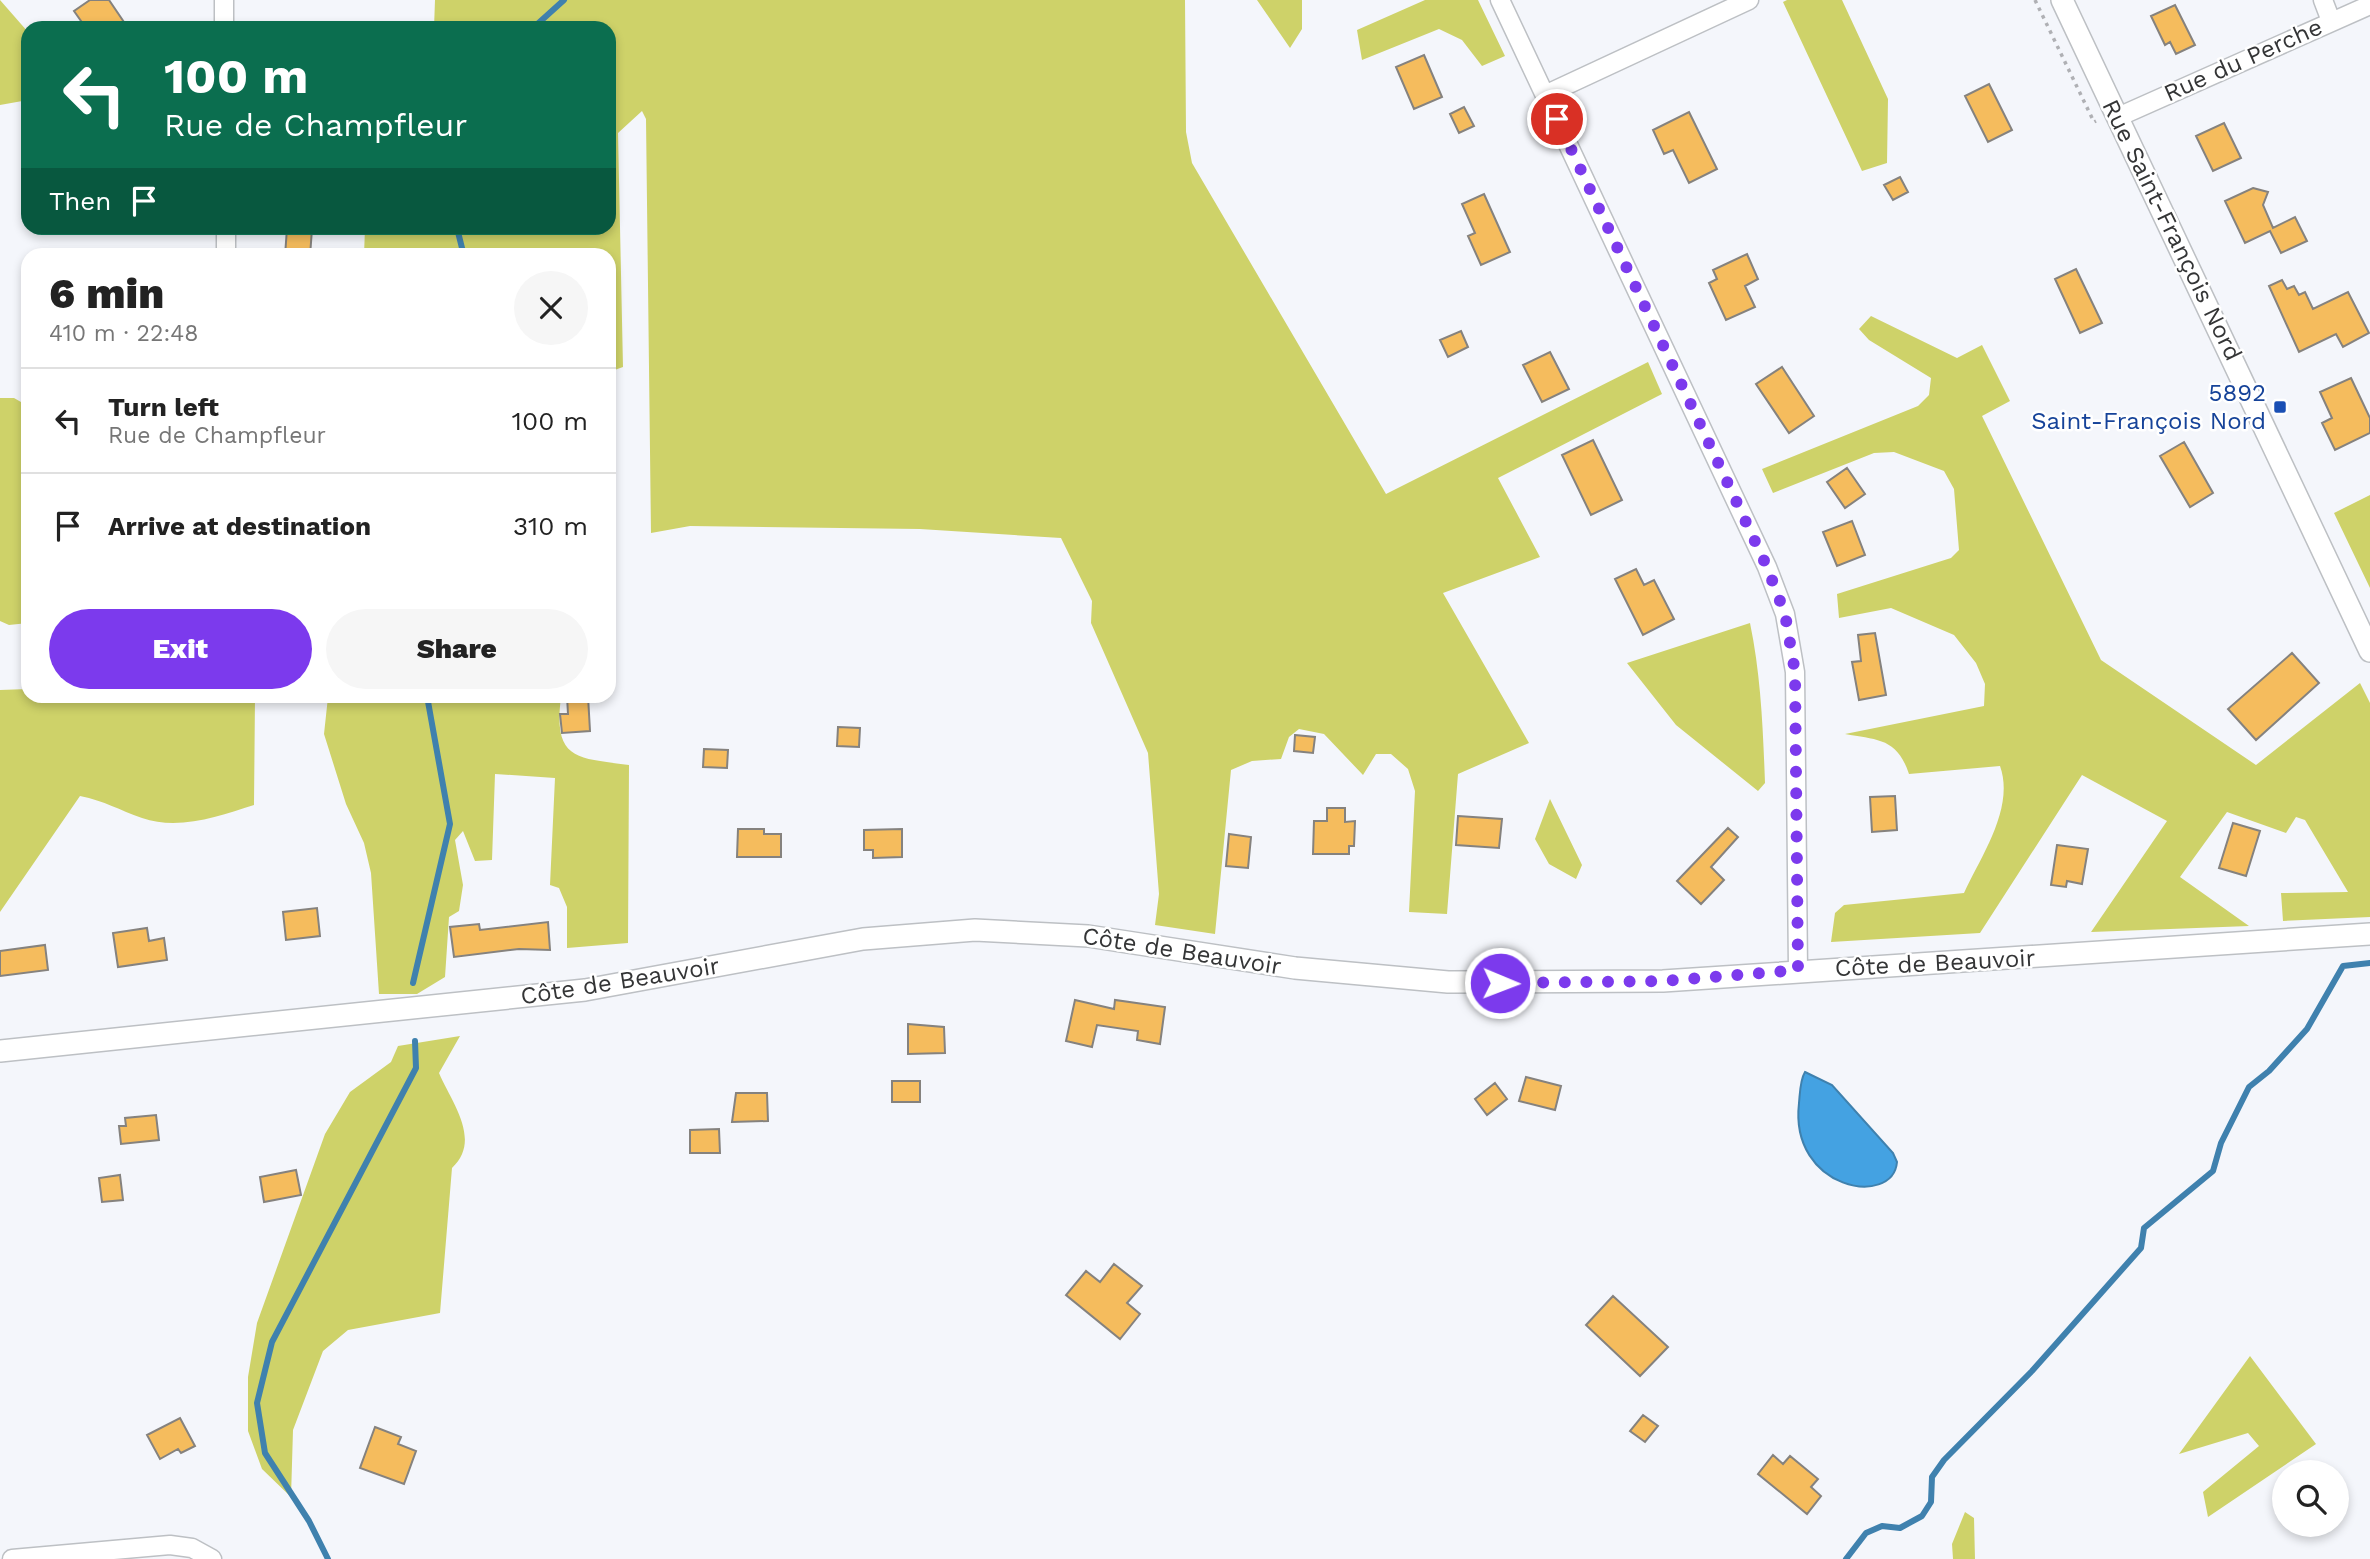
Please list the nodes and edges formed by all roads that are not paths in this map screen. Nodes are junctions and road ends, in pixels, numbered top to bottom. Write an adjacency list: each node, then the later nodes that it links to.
1 (224, 0): 7 (street)
2 (1500, 0): 9 (street)
3 (1749, 0): 9 (street)
4 (2062, 0): 10 (street, Rue Saint-François Nord)
5 (2323, 0): 8 (street)
6 (2370, 5): 8 (street, Rue du Perche)
7 (224, 21)
8 (2331, 21): 10 (street, Rue du Perche)
9 (1545, 94): 13 (street)
10 (2118, 117): 11 (street, Rue Saint-François Nord)
11 (2370, 651)
12 (2370, 934): 13 (street, Côte de Beauvoir)
13 (1798, 970): 14 (street, Côte de Beauvoir)
14 (0, 1051)
15 (12, 1559): 16 (street)
16 (212, 1559)

